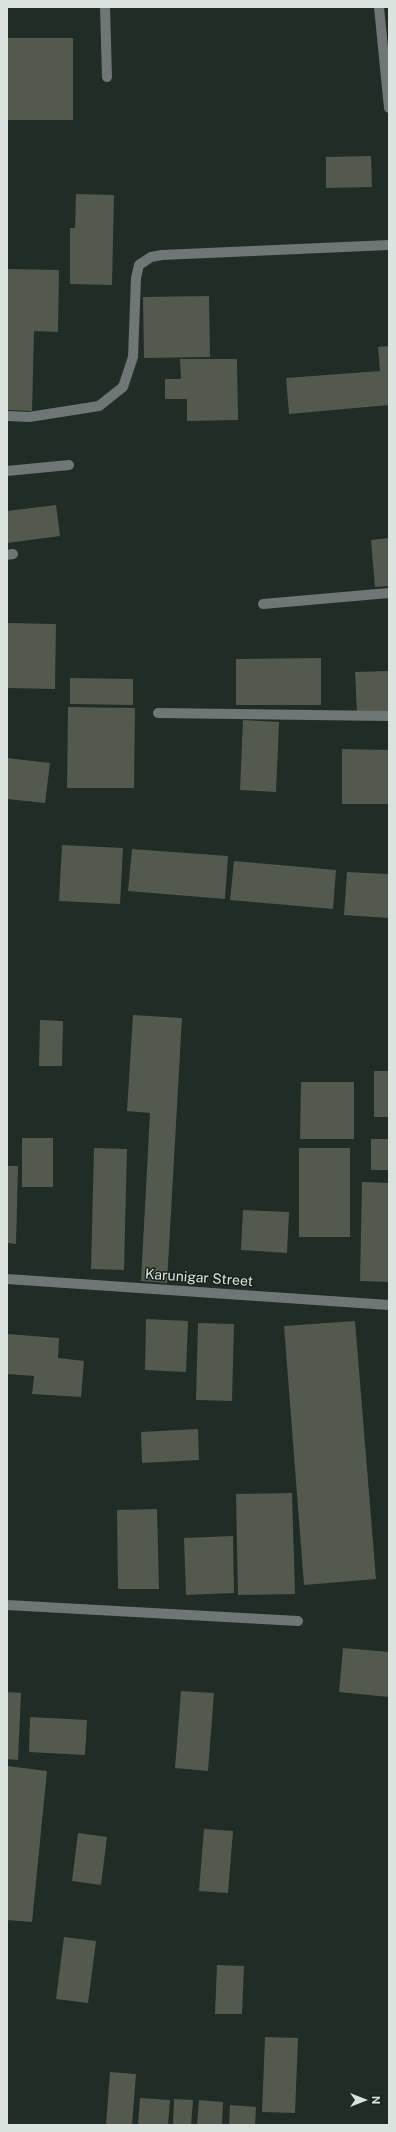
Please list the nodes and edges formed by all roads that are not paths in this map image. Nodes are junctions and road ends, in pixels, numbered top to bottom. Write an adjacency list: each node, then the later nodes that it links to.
1 (105, 7): 3 (street)
2 (379, 7): 4 (street)
3 (107, 77)
4 (389, 108)
5 (389, 245): 6 (street)
6 (7, 416)
7 (69, 465): 8 (street)
8 (7, 471)
9 (389, 593): 10 (street)
10 (263, 604)
11 (158, 713): 12 (street)
12 (389, 716)
13 (7, 1279): 14 (street, Karunigar Street)
14 (389, 1305)
15 (7, 1605): 16 (street)
16 (298, 1621)

